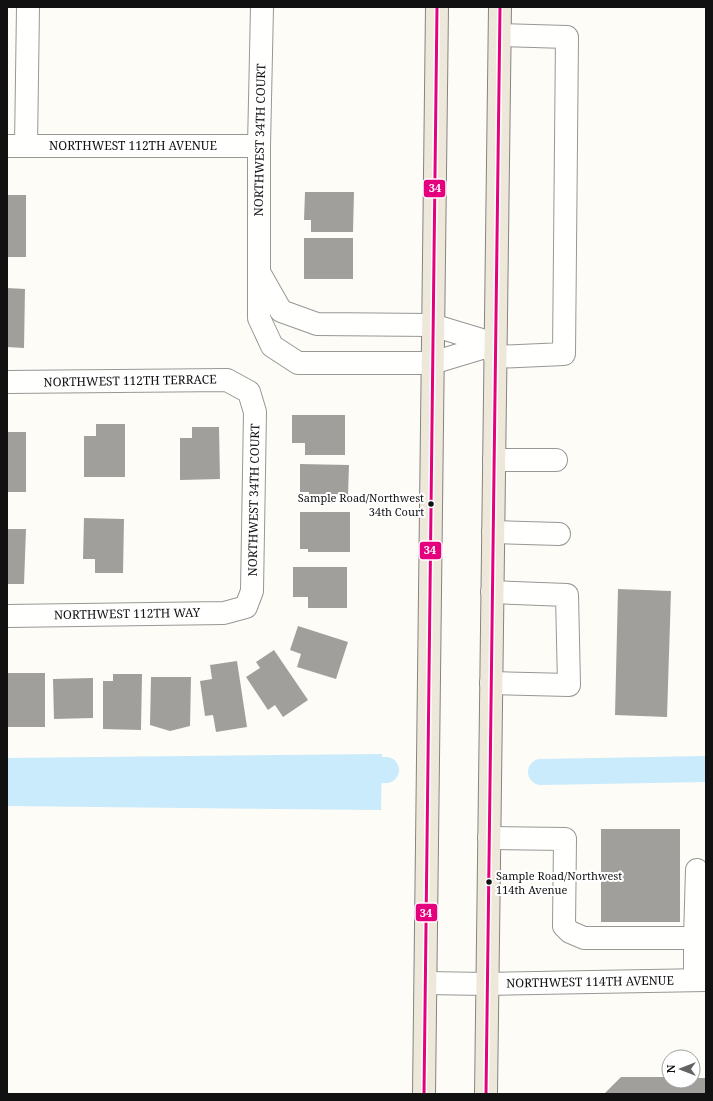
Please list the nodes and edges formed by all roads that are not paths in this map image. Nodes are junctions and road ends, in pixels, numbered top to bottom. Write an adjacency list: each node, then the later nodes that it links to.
1 (28, 7): 6 (street)
2 (262, 7): 7 (street, NORTHWEST 34TH COURT)
3 (437, 7): 9 (main road)
4 (500, 7): 5 (main road)
5 (500, 35): 10 (main road); 10 (street)
6 (16, 146): 7 (street, NORTHWEST 112TH AVENUE)
7 (259, 146): 8 (street, NORTHWEST 34TH COURT)
8 (260, 273): 9 (street, NORTHWEST 34TH COURT); 11 (street, NORTHWEST 34TH COURT)
9 (432, 325): 10 (street, NORTHWEST 34TH COURT); 11 (main road)
10 (495, 350): 11 (street, NORTHWEST 34TH COURT); 14 (main road)
11 (432, 363): 26 (main road)
12 (7, 382): 13 (street, NORTHWEST 112TH TERRACE)
13 (249, 392): 19 (street, NORTHWEST 34TH COURT)
14 (494, 460): 15 (street); 16 (main road)
15 (556, 460)
16 (493, 532): 17 (street); 18 (main road)
17 (559, 534)
18 (492, 592): 21 (main road); 21 (street)
19 (246, 607): 20 (street, NORTHWEST 112TH WAY)
20 (7, 616)
21 (491, 684): 22 (main road)
22 (489, 838): 24 (street); 27 (main road)
23 (697, 870): 24 (street)
24 (695, 938): 25 (street)
25 (700, 980): 27 (street, NORTHWEST 114TH AVENUE)
26 (426, 983): 27 (street, NORTHWEST 114TH AVENUE); 28 (main road)
27 (487, 984): 29 (main road)
28 (424, 1094)
29 (486, 1094)

